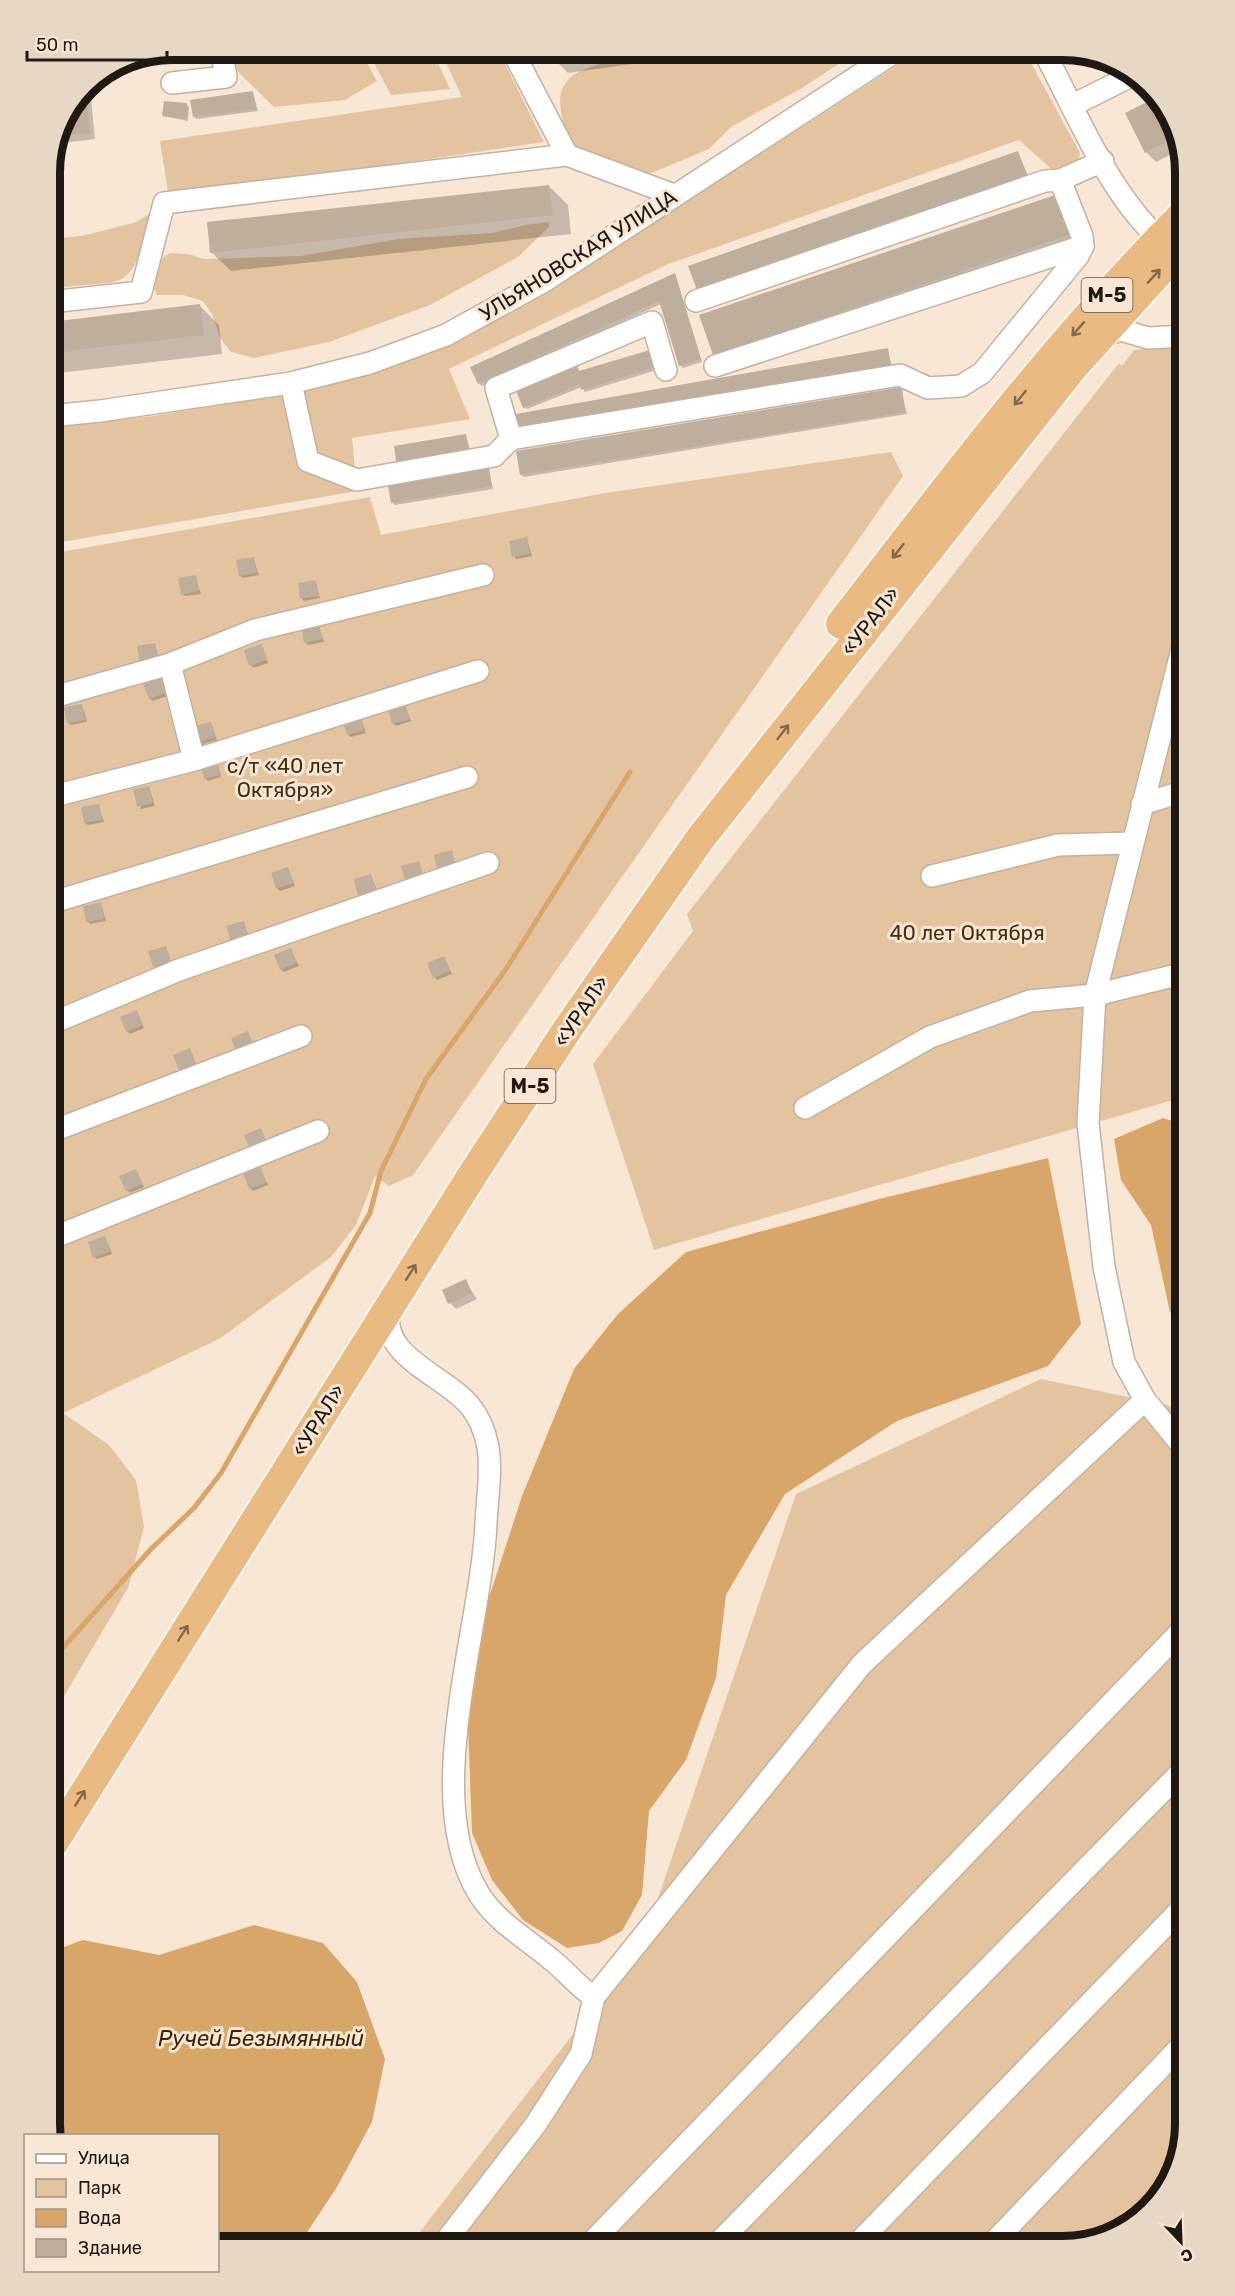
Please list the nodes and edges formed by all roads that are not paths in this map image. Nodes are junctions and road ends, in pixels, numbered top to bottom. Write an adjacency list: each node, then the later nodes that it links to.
1 (223, 60): 6 (street)
2 (517, 60): 8 (street)
3 (883, 60): 11 (street, УЛЬЯНОВСКАЯ УЛИЦА)
4 (1048, 60): 7 (street)
5 (1125, 79): 7 (street)
6 (172, 83)
7 (1073, 105): 9 (street)
8 (567, 154): 11 (street); 15 (street)
9 (1103, 161): 10 (street); 12 (street)
10 (1060, 180): 13 (street); 16 (street)
11 (674, 195): 23 (street, УЛЬЯНОВСКАЯ УЛИЦА)
12 (1173, 245): 14 (highway, М-5, one-way to 12); 20 (highway, М-5, one-way to 20)
13 (1083, 246): 21 (street); 25 (street)
14 (1132, 299): 17 (street); 18 (highway, М-5)
15 (60, 301)
16 (696, 301)
17 (1141, 336): 18 (street); 19 (street)
18 (1098, 337): 20 (highway, М-5)
19 (1175, 337)
20 (1065, 360): 48 (highway, «УРАЛ» / М-5, one-way to 20); 55 (highway, «УРАЛ» / М-5, one-way to 55)
21 (715, 366)
22 (666, 370): 25 (street)
23 (291, 383): 24 (street, УЛЬЯНОВСКАЯ УЛИЦА); 25 (street)
24 (60, 415)
25 (511, 440)
26 (483, 574): 27 (street)
27 (170, 664): 30 (street); 31 (street)
28 (478, 671): 31 (street)
29 (1175, 676): 35 (street)
30 (60, 695)
31 (194, 760): 33 (street)
32 (467, 777): 39 (street)
33 (60, 794)
34 (1175, 794): 35 (street)
35 (1142, 804): 36 (street)
36 (1133, 843): 38 (street); 41 (street)
37 (488, 863): 42 (street)
38 (932, 876)
39 (60, 900)
40 (1175, 975): 41 (street)
41 (1095, 995): 44 (street); 51 (street)
42 (60, 1020)
43 (301, 1036): 45 (street)
44 (805, 1108)
45 (60, 1128)
46 (318, 1131): 47 (street)
47 (60, 1235)
48 (392, 1303): 49 (street); 50 (highway, «УРАЛ» / М-5)
49 (408, 1357): 50 (street); 58 (street)
50 (348, 1372): 56 (highway, «УРАЛ» / М-5, one-way to 50)
51 (1145, 1400): 52 (street); 58 (street)
52 (1175, 1434)
53 (1175, 1637): 61 (street)
54 (1175, 1778): 62 (street)
55 (60, 1794)
56 (60, 1832)
57 (1175, 1915): 63 (street)
58 (594, 1997): 60 (street)
59 (1175, 2053): 64 (street)
60 (450, 2236)
61 (598, 2236)
62 (725, 2236)
63 (865, 2236)
64 (1000, 2236)

